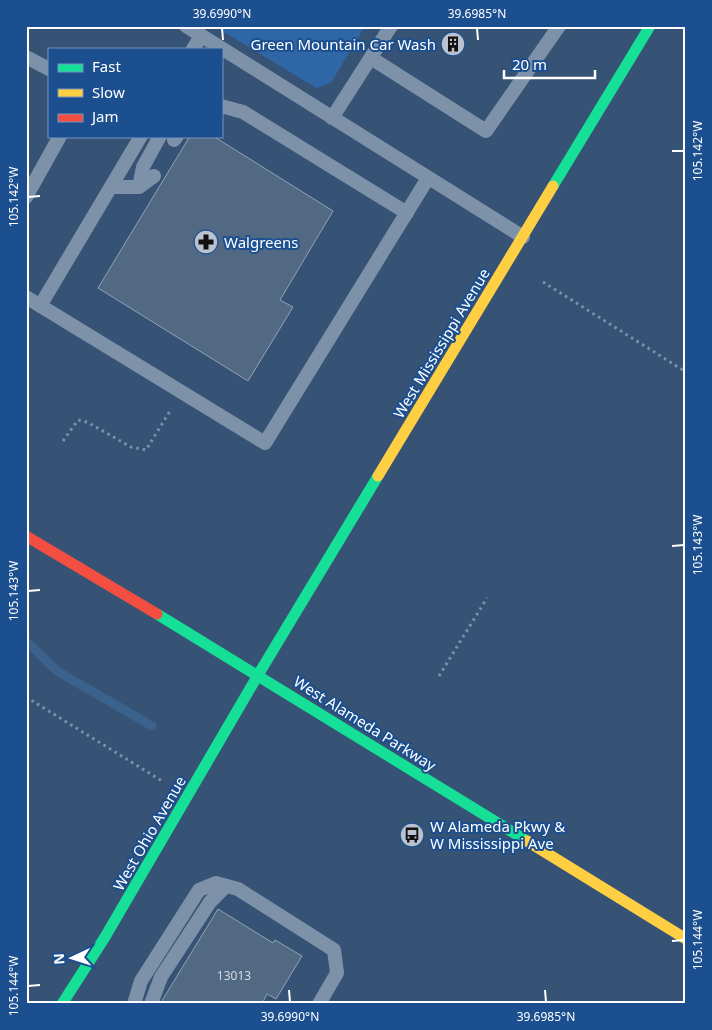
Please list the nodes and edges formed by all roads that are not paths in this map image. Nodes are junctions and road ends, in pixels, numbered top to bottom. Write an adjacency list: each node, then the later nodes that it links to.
1 (186, 26): 5 (lane)
2 (391, 26): 10 (lane)
3 (559, 26): 10 (lane)
4 (650, 26): 23 (street, West Mississippi Avenue)
5 (201, 36): 6 (lane); 7 (lane)
6 (194, 48)
7 (220, 48)
8 (222, 49): 13 (lane)
9 (26, 57): 11 (lane)
10 (371, 58): 13 (lane)
11 (48, 68)
12 (222, 106): 22 (lane)
13 (332, 118): 18 (lane)
14 (59, 138): 21 (lane)
15 (140, 138): 19 (lane)
16 (159, 138): 20 (lane)
17 (154, 176): 20 (lane)
18 (428, 178): 22 (lane); 23 (lane)
19 (111, 187): 20 (lane); 25 (lane)
20 (140, 188)
21 (26, 197)
22 (407, 213): 25 (lane)
23 (523, 237): 27 (street, West Mississippi Avenue)
24 (26, 297): 25 (lane)
25 (40, 306)
26 (26, 536): 27 (street, West Alameda Parkway)
27 (258, 675): 29 (street, West Alameda Parkway); 30 (street, West Ohio Avenue)
28 (226, 886): 31 (lane); 32 (lane); 33 (lane)
29 (686, 939)
30 (62, 1004)
31 (134, 1004)
32 (150, 1004)
33 (319, 1004)

